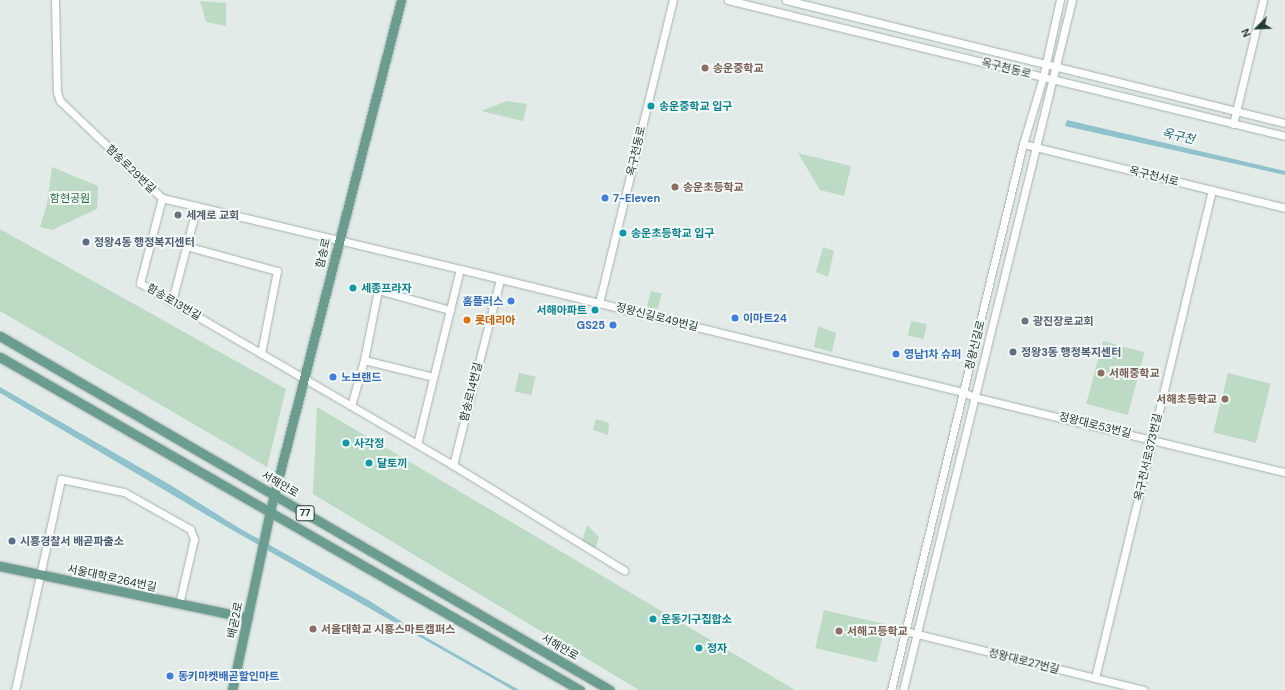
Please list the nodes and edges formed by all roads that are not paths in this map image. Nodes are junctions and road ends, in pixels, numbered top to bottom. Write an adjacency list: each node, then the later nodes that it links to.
1 (55, 0): 20 (street, 함송로29번길)
2 (401, 0): 23 (main road, 함송로)
3 (674, 0): 28 (street, 옥구천동로)
4 (728, 0): 11 (street, 옥구천동로)
5 (786, 0): 9 (street, 옥구천동로)
6 (1060, 0): 9 (street, 정왕신길로)
7 (1072, 0): 10 (street, 정왕신길로)
8 (1263, 0): 13 (street)
9 (1046, 64): 10 (street, 옥구천동로); 11 (street, 정왕신길로)
10 (1056, 67): 12 (street, 정왕신길로); 13 (street, 옥구천동로)
11 (1043, 77): 12 (street, 옥구천동로); 17 (street, 정왕신길로)
12 (1053, 79): 15 (street, 옥구천동로); 18 (street, 정왕신길로)
13 (1236, 111): 14 (street, 옥구천동로); 15 (street)
14 (1285, 123)
15 (1233, 124): 16 (street, 옥구천동로)
16 (1285, 136)
17 (1023, 144): 18 (street, 옥구천서로); 36 (street, 정왕신길로)
18 (1036, 146): 19 (street, 옥구천서로); 37 (street, 정왕신길로)
19 (1212, 190): 22 (street, 옥구천서로); 39 (street, 옥구천서로373번길)
20 (162, 198): 21 (street, 함송로29번길); 27 (street, 함송로13번길)
21 (197, 206): 23 (street, 함송로29번길); 24 (street)
22 (1285, 208)
23 (338, 239): 25 (street, 정왕신길로49번길); 35 (main road, 함송로)
24 (186, 246): 27 (street); 31 (street)
25 (460, 269): 26 (street, 정왕신길로49번길); 29 (street)
26 (500, 279): 28 (street, 정왕신길로49번길); 41 (street, 함송로14번길)
27 (172, 301): 31 (street, 함송로13번길)
28 (600, 303): 36 (street, 정왕신길로49번길)
29 (450, 310): 33 (street); 34 (street)
30 (0, 336): 43 (main road, 서해안로 / 77)
31 (261, 353): 35 (street, 함송로13번길)
32 (0, 357): 44 (main road, 77)
33 (364, 360): 34 (street); 38 (street)
34 (433, 377): 40 (street)
35 (304, 378): 38 (street); 43 (main road, 함송로)
36 (963, 392): 37 (street, 정왕신길로49번길); 50 (street, 정왕신길로)
37 (974, 397): 39 (street, 정왕대로53번길); 51 (street, 정왕신길로)
38 (351, 406): 40 (street)
39 (1153, 439): 42 (street, 정왕대로53번길); 52 (street, 옥구천서로373번길)
40 (417, 444): 41 (street)
41 (453, 465): 46 (street)
42 (1285, 472)
43 (274, 494): 44 (main road, 함송로); 56 (main road, 서해안로 / 77)
44 (270, 511): 49 (main road, 배곧2로); 55 (main road, 77)
45 (0, 566): 47 (main road, 서울대학로264번길)
46 (624, 570)
47 (40, 575): 48 (main road, 서울대학로264번길); 48 (street); 53 (street)
48 (179, 604): 49 (main road, 서울대학로264번길)
49 (248, 618): 54 (main road, 배곧2로)
50 (905, 632): 51 (street, 정왕대로27번길); 57 (street, 정왕신길로)
51 (916, 634): 52 (street, 정왕대로27번길); 58 (street, 정왕신길로)
52 (1095, 678): 59 (street, 정왕대로27번길)
53 (15, 690)
54 (232, 690)
55 (580, 690)
56 (610, 690)
57 (891, 690)
58 (903, 690)
59 (1144, 690)

